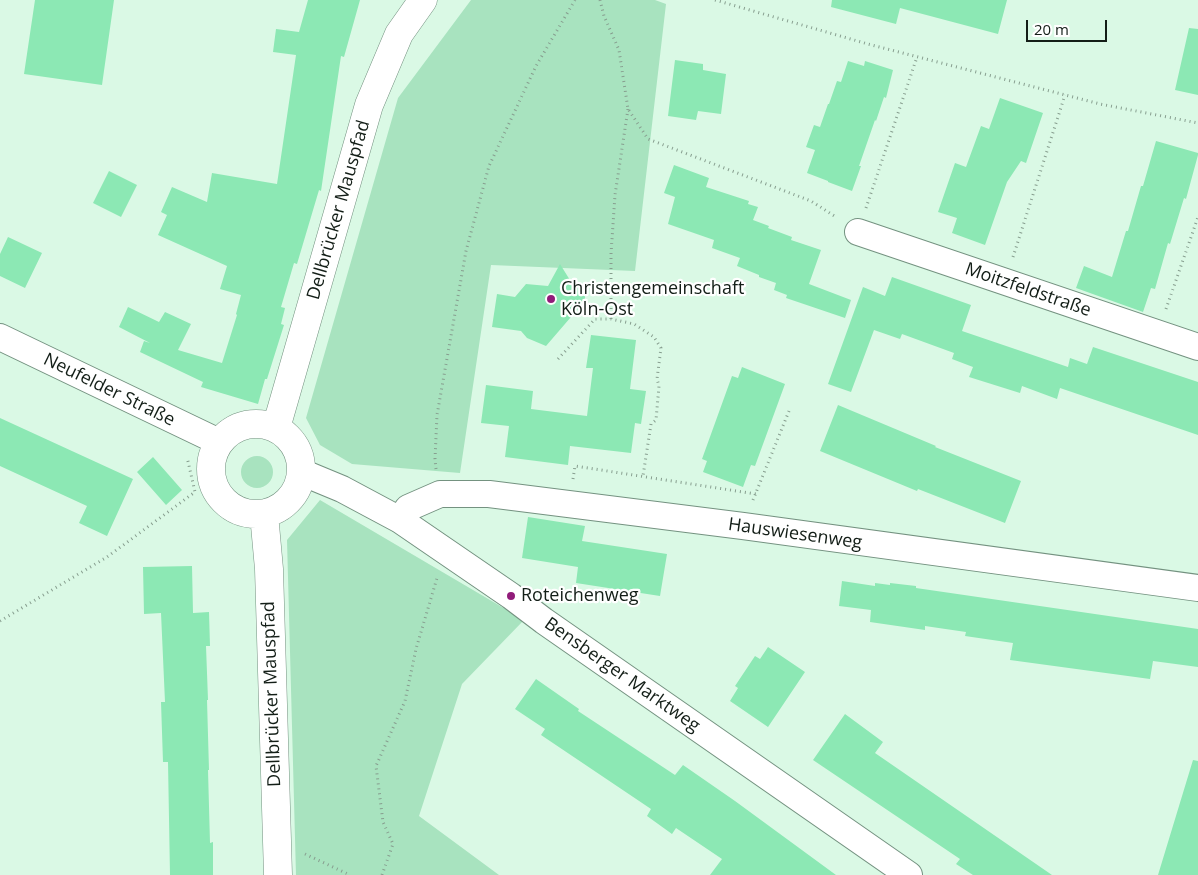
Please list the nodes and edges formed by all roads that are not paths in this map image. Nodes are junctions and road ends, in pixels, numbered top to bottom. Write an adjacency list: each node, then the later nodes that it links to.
1 (422, 0): 5 (main road, Dellbrücker Mauspfad)
2 (858, 232): 4 (street, Moitzfeldstraße)
3 (0, 336): 6 (street, Neufelder Straße)
4 (1198, 347)
5 (276, 428): 6 (main road); 7 (main road)
6 (219, 442): 8 (main road)
7 (301, 472): 8 (main road); 9 (street, Bensberger Marktweg)
8 (264, 514): 11 (main road, Dellbrücker Mauspfad)
9 (400, 520): 10 (street, Hauswiesenweg); 12 (street, Bensberger Marktweg)
10 (1198, 588)
11 (278, 875)
12 (909, 875)

